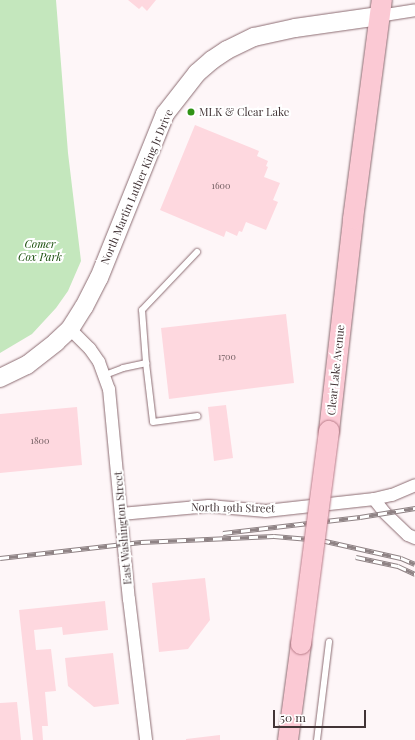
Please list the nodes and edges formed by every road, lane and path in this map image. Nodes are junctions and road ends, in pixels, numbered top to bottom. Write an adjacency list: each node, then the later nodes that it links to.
1 (380, 8): 2 (street); 4 (street, North Martin Luther King Jr Drive); 15 (main road, Clear Lake Avenue, bridge)
2 (415, 10)
3 (196, 252): 5 (lane)
4 (70, 329): 6 (street, East Washington Street); 7 (street, North Martin Luther King Jr Drive)
5 (146, 362): 6 (lane); 8 (lane)
6 (105, 375): 11 (street, East Washington Street)
7 (0, 378)
8 (198, 416)
9 (415, 485): 10 (street, North 19th Street)
10 (374, 499): 11 (street, North 19th Street); 12 (street)
11 (121, 514): 14 (street, East Washington Street)
12 (415, 538)
13 (329, 642): 16 (lane)
14 (146, 740)
15 (288, 740)
16 (317, 740)

